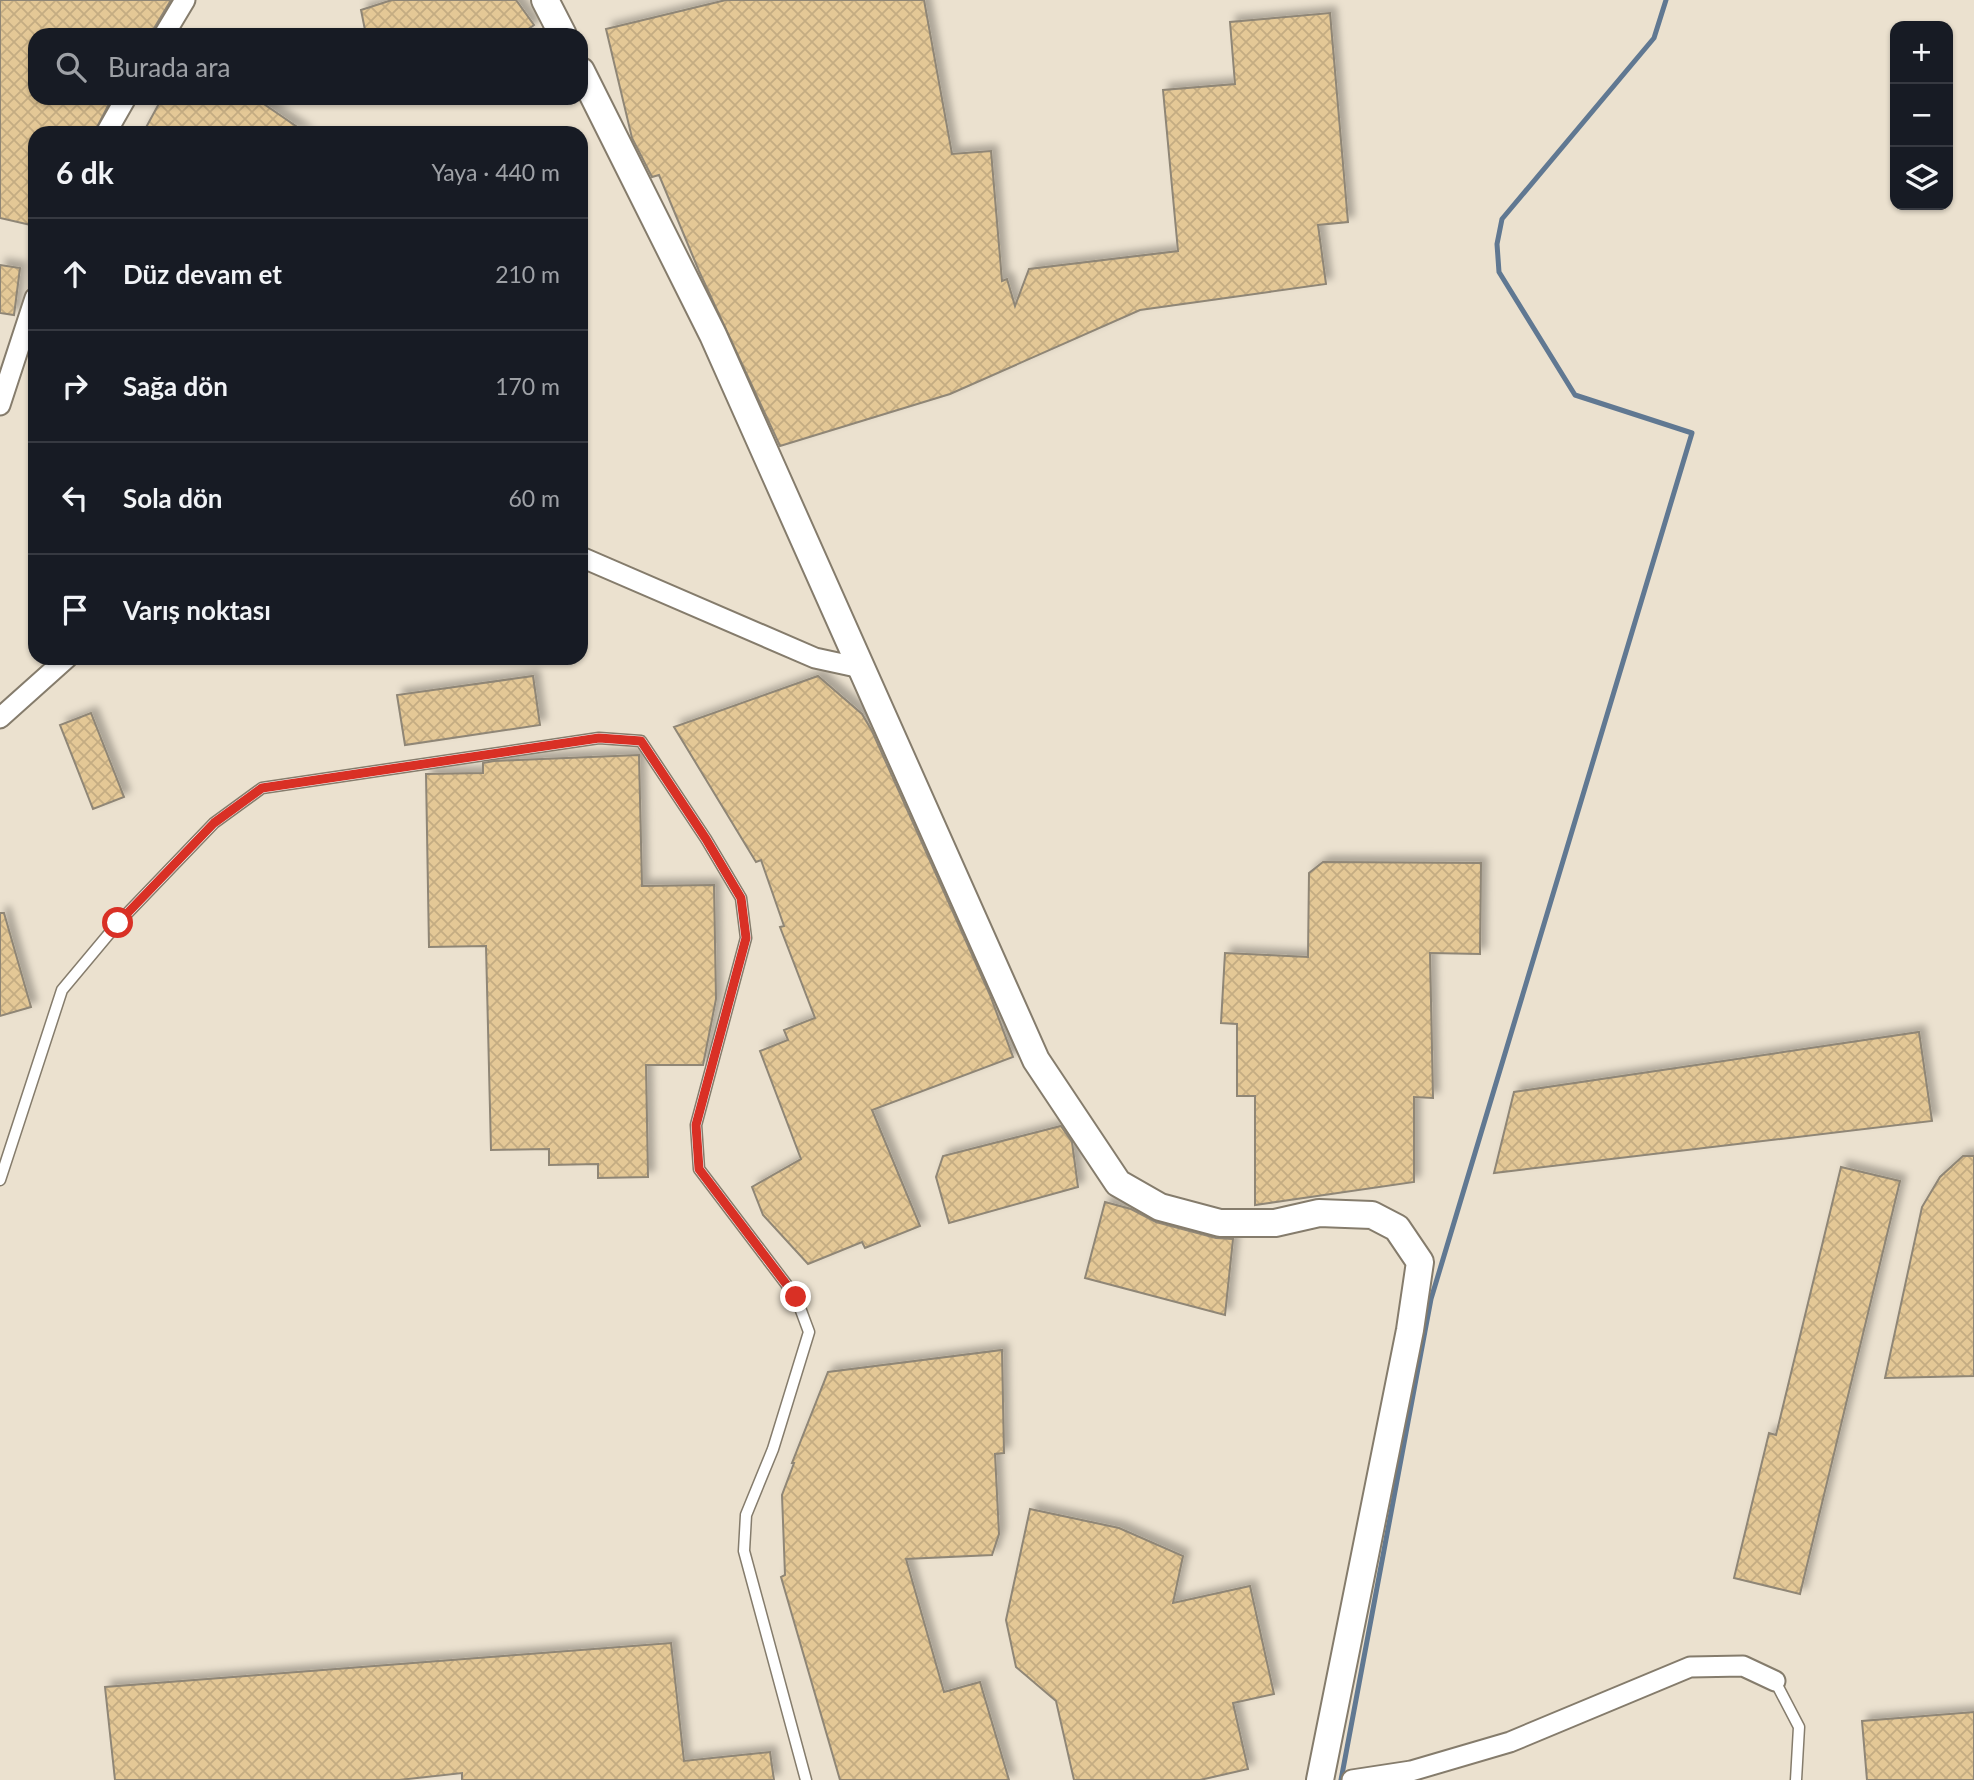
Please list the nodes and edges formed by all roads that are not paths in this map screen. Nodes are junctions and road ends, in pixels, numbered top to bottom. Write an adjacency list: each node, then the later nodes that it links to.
1 (186, 0): 3 (street)
2 (545, 0): 4 (street)
3 (168, 28)
4 (559, 28)
5 (588, 85): 12 (street)
6 (123, 105): 7 (street)
7 (110, 126)
8 (28, 319): 9 (street)
9 (0, 405)
10 (588, 560): 12 (street)
11 (58, 665): 13 (street)
12 (861, 668): 17 (street)
13 (0, 718)
14 (0, 1180): 16 (lane)
15 (1775, 1681): 18 (street); 19 (lane)
16 (806, 1780)
17 (1320, 1780)
18 (1352, 1780)
19 (1796, 1780)

